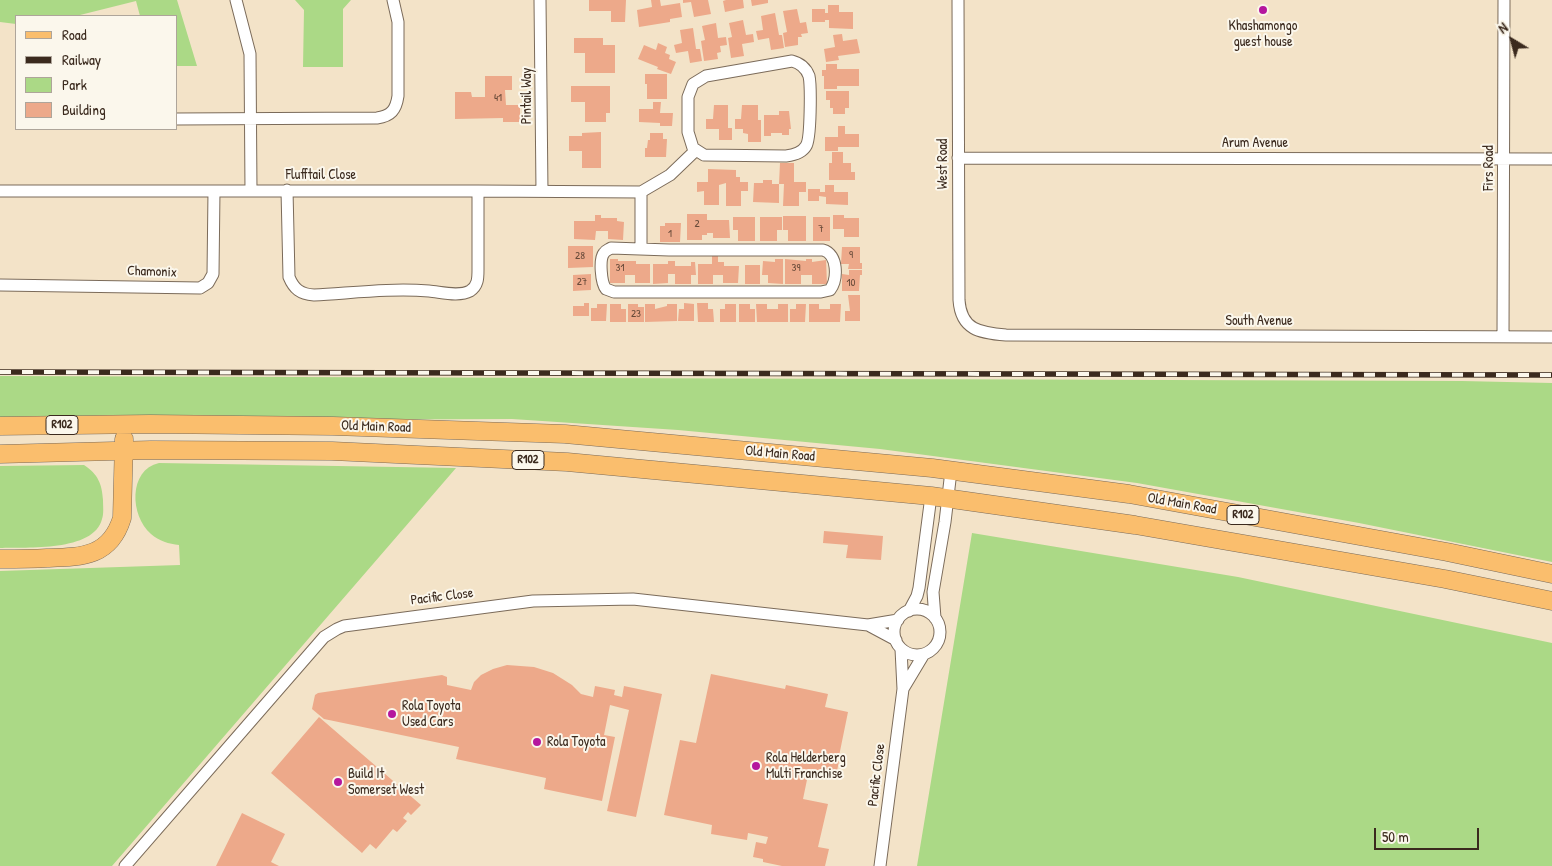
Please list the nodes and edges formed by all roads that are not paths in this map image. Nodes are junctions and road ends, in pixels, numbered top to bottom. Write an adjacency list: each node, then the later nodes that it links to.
1 (236, 0): 6 (street)
2 (393, 0): 6 (street)
3 (540, 0): 17 (street, Pintail Way)
4 (958, 0): 9 (street, West Road)
5 (1504, 0): 10 (street, Firs Road)
6 (250, 118): 7 (street); 15 (street)
7 (178, 119)
8 (696, 151): 8 (street); 18 (street)
9 (958, 158): 10 (street, Arum Avenue); 21 (street, West Road)
10 (1504, 159): 11 (street, Arum Avenue); 22 (street, Firs Road)
11 (1552, 159)
12 (287, 190): 15 (street, Flufftail Close); 16 (street, Flufftail Close); 16 (street)
13 (0, 191): 14 (street, Flufftail Close)
14 (214, 191): 15 (street, Flufftail Close); 20 (street, Chamonix)
15 (251, 191)
16 (478, 191): 17 (street, Flufftail Close)
17 (542, 192): 18 (street, Flufftail Close)
18 (641, 192): 19 (street)
19 (641, 249): 19 (street)
20 (0, 285)
21 (969, 325): 22 (street, South Avenue)
22 (1503, 337): 23 (street, South Avenue)
23 (1552, 337)
24 (124, 424): 25 (main road, Old Main Road / R102); 26 (main road); 28 (main road, Old Main Road / R102)
25 (0, 426)
26 (124, 451): 27 (main road, Old Main Road / R102); 29 (main road, Old Main Road / R102); 30 (main road)
27 (0, 454)
28 (951, 470): 29 (street); 31 (main road, Old Main Road / R102)
29 (940, 497): 32 (main road, Old Main Road / R102); 33 (street); 34 (street)
30 (0, 559)
31 (1552, 574)
32 (1552, 601)
33 (909, 611): 34 (street); 35 (street)
34 (935, 618): 38 (street)
35 (898, 620): 36 (street); 37 (street)
36 (868, 625): 37 (street); 40 (street, Pacific Close)
37 (898, 645): 38 (street); 39 (street)
38 (924, 654): 39 (street)
39 (903, 689): 41 (street, Pacific Close)
40 (125, 866)
41 (880, 866)

